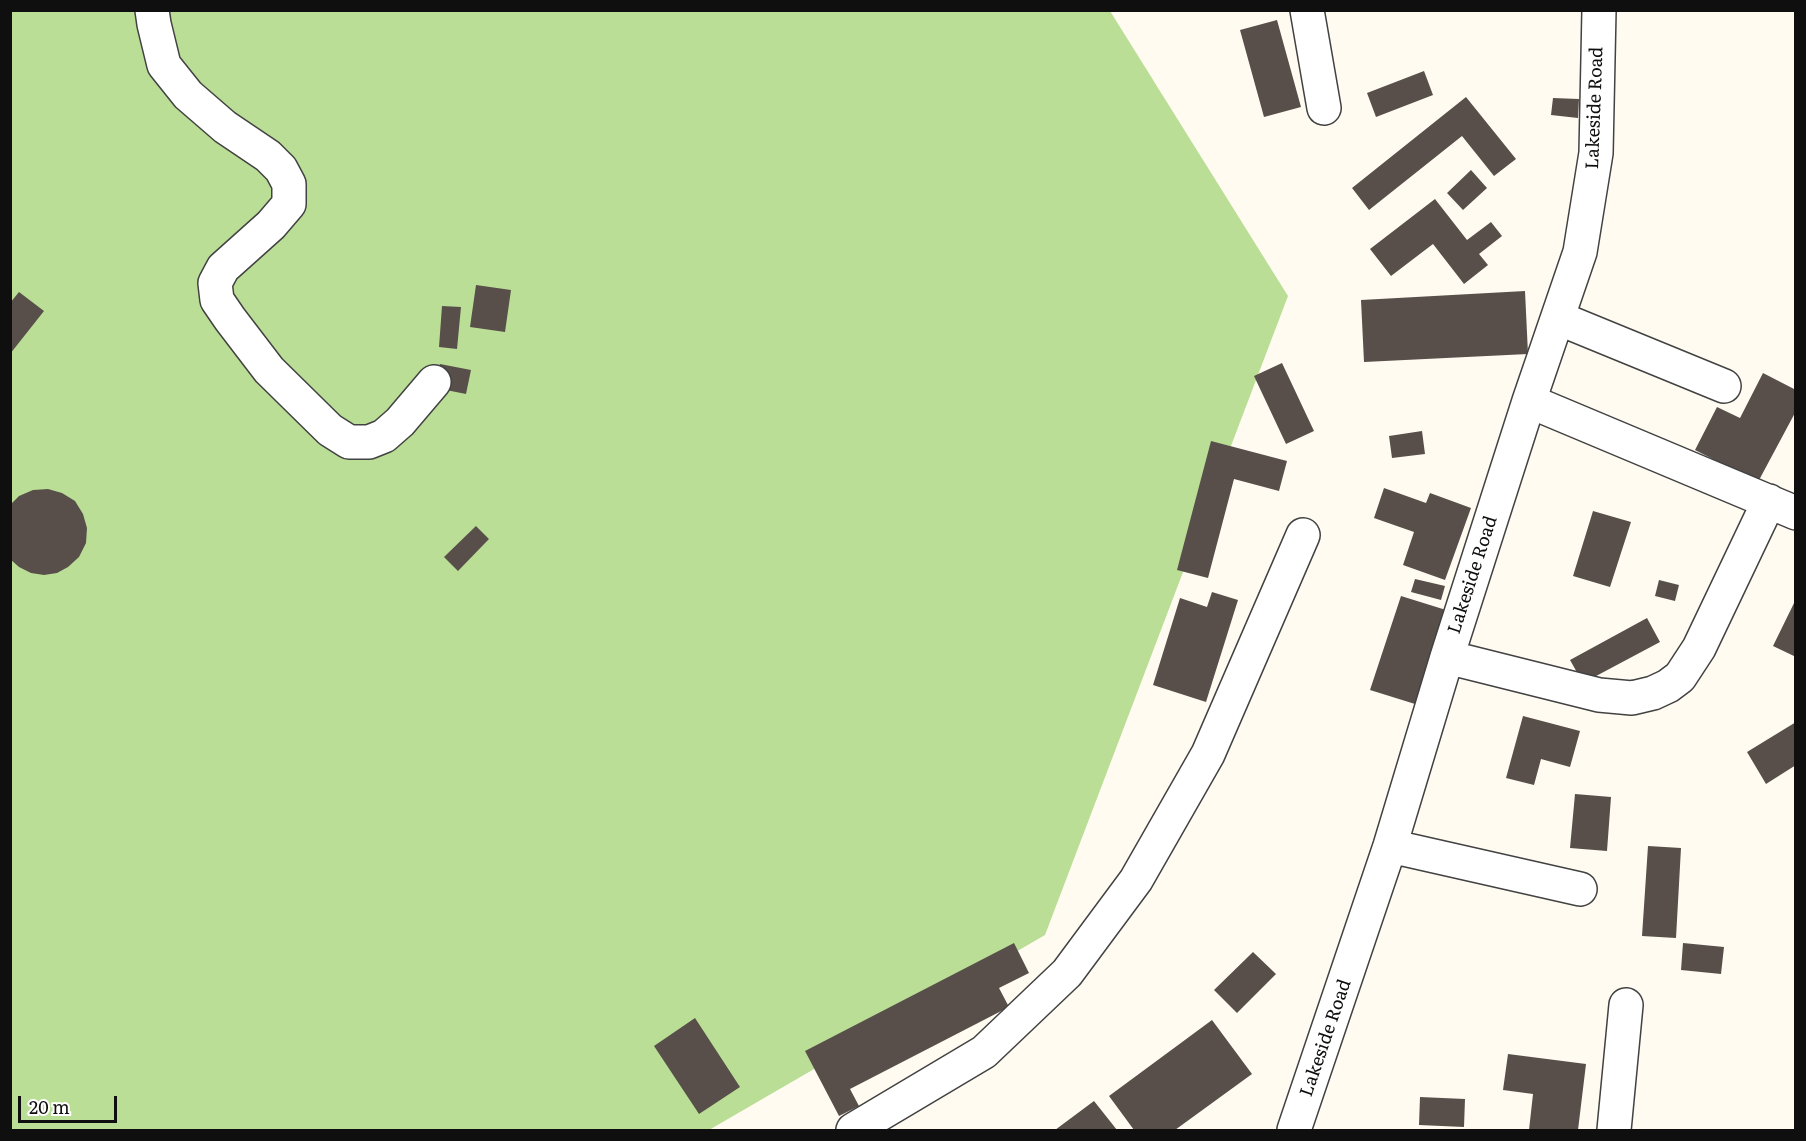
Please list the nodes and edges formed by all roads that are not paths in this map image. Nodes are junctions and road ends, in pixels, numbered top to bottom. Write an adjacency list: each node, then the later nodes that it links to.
1 (152, 10): 6 (street)
2 (1307, 10): 4 (street)
3 (1599, 10): 5 (street, Lakeside Road)
4 (1323, 108)
5 (1558, 318): 7 (street); 8 (street, Lakeside Road)
6 (435, 382)
7 (1724, 386)
8 (1528, 400): 9 (street); 11 (street, Lakeside Road)
9 (1782, 507): 11 (street)
10 (1303, 535): 15 (street)
11 (1447, 657): 12 (street, Lakeside Road)
12 (1390, 846): 13 (street); 16 (street, Lakeside Road)
13 (1580, 889)
14 (1626, 1005): 17 (street)
15 (853, 1131)
16 (1294, 1131)
17 (1614, 1131)

